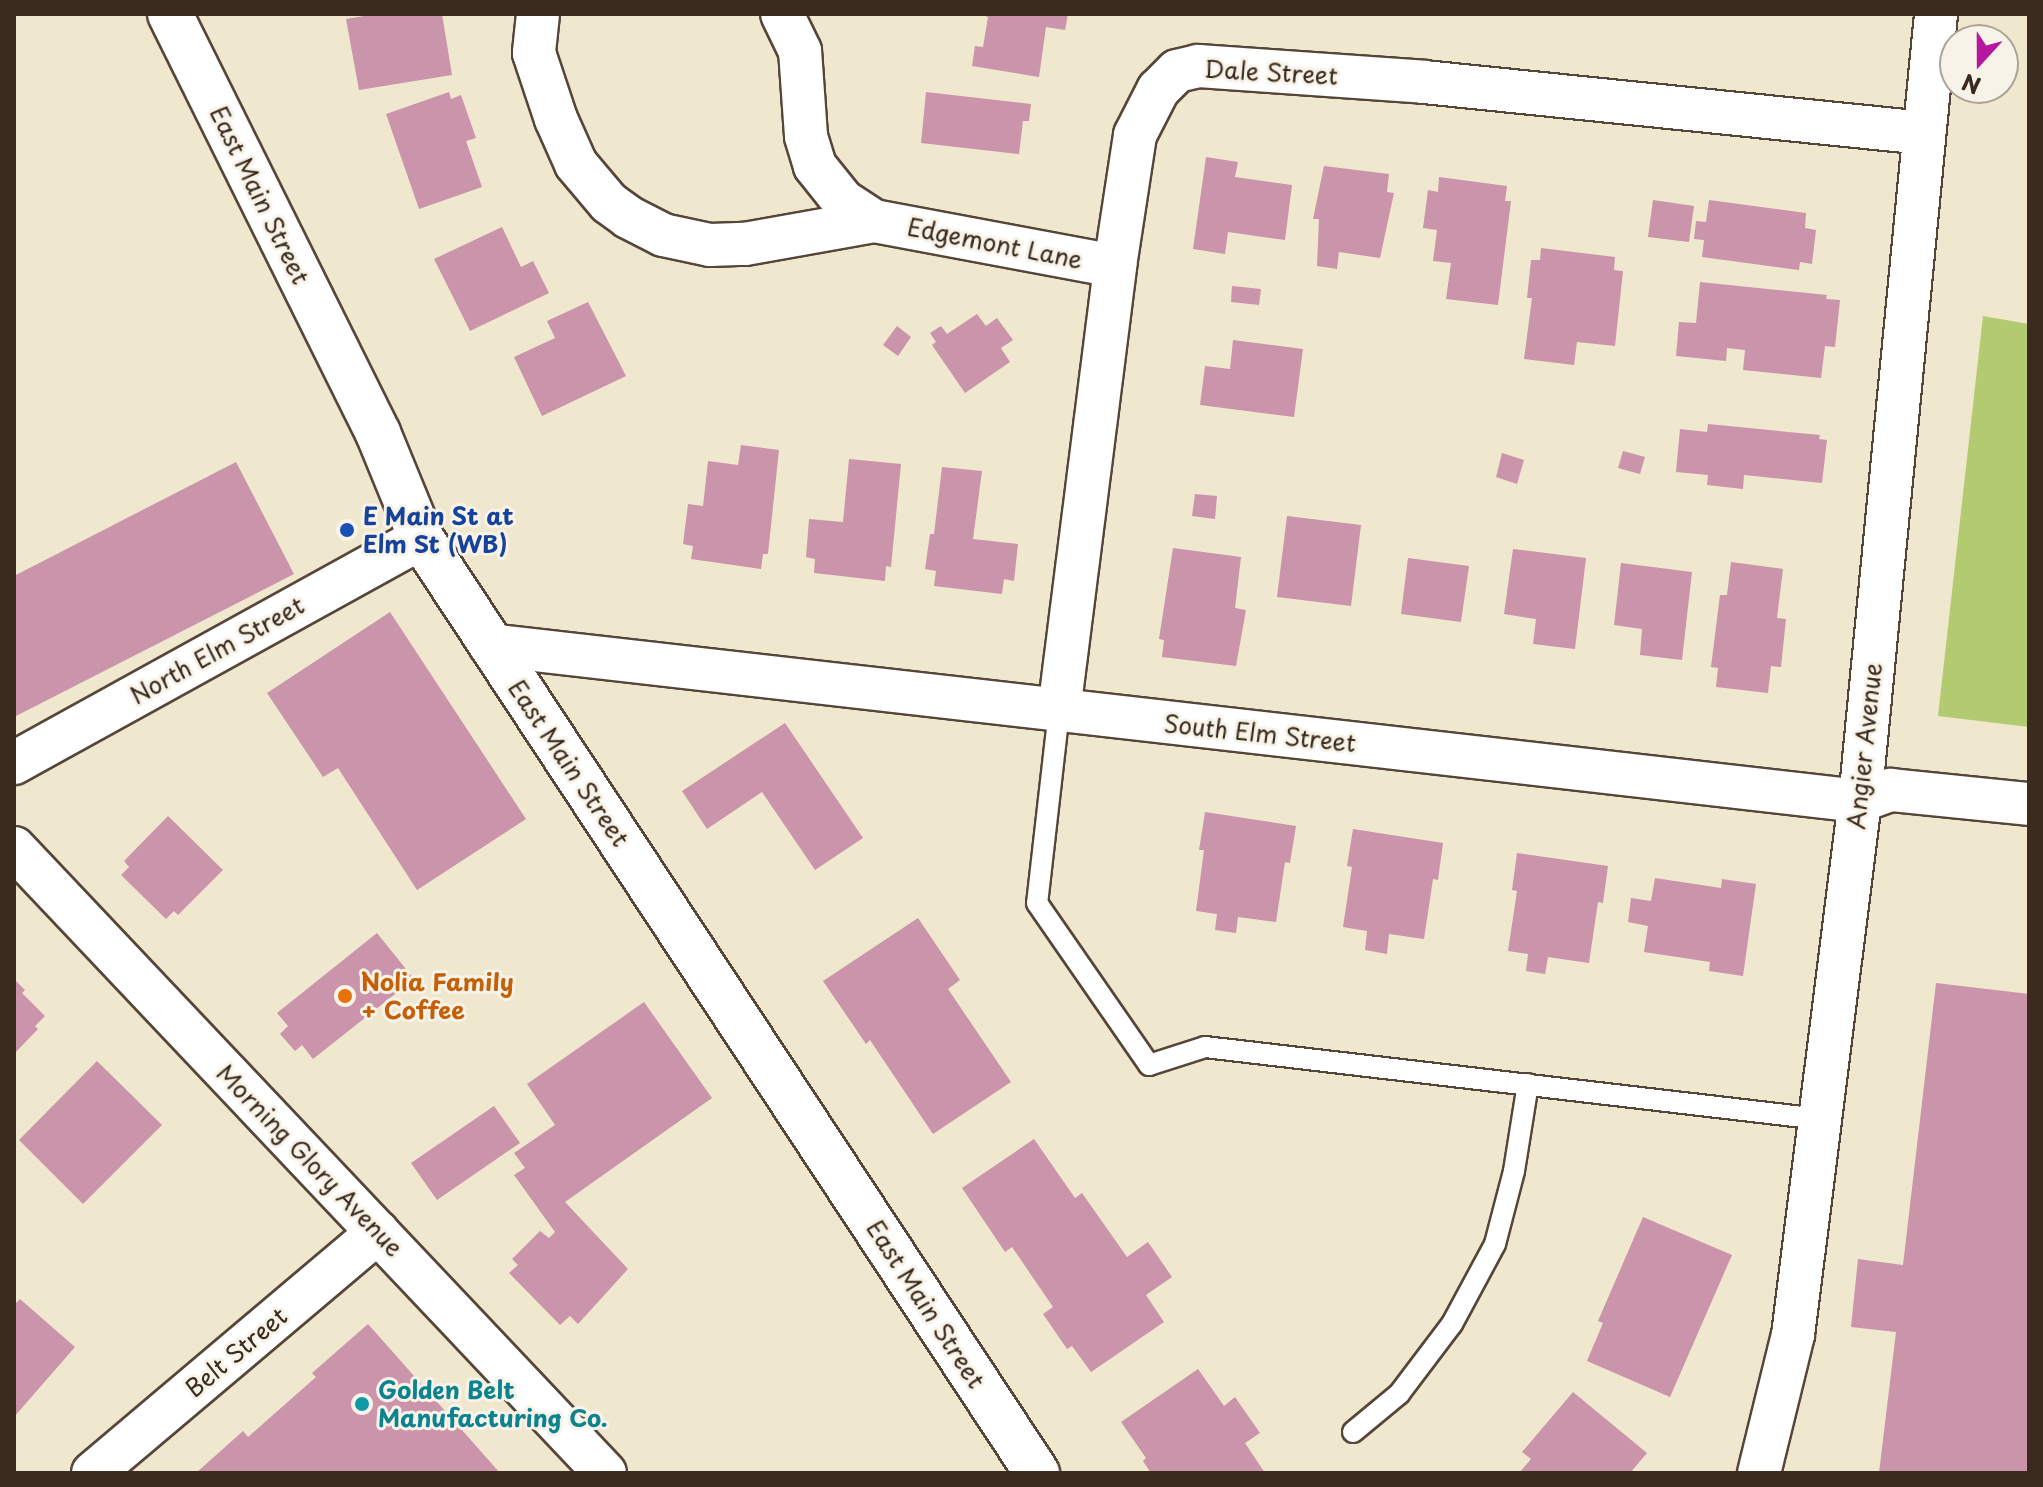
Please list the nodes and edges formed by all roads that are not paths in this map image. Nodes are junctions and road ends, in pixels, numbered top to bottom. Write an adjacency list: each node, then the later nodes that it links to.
1 (170, 14): 8 (street, East Main Street)
2 (538, 14): 6 (street, Edgemont Lane)
3 (782, 14): 6 (street, Edgemont Lane)
4 (1936, 14): 5 (street, Angier Avenue)
5 (1924, 133): 7 (street, Dale Street); 12 (street, Angier Avenue)
6 (874, 221): 7 (street, Edgemont Lane)
7 (1115, 266): 10 (street, Dale Street)
8 (421, 538): 9 (street, East Main Street); 11 (street, North Elm Street)
9 (490, 645): 10 (street, South Elm Street); 21 (street, East Main Street)
10 (1059, 711): 12 (street, South Elm Street); 15 (lane)
11 (14, 763)
12 (1860, 801): 13 (street, South Elm Street); 16 (street, Angier Avenue)
13 (2029, 804)
14 (14, 848): 17 (street, Morning Glory Avenue)
15 (1528, 1084): 16 (lane); 18 (lane)
16 (1820, 1119): 22 (street, Angier Avenue)
17 (378, 1232): 19 (street, Belt Street); 20 (street, Morning Glory Avenue)
18 (1353, 1432)
19 (93, 1473)
20 (605, 1473)
21 (1037, 1473)
22 (1759, 1473)

